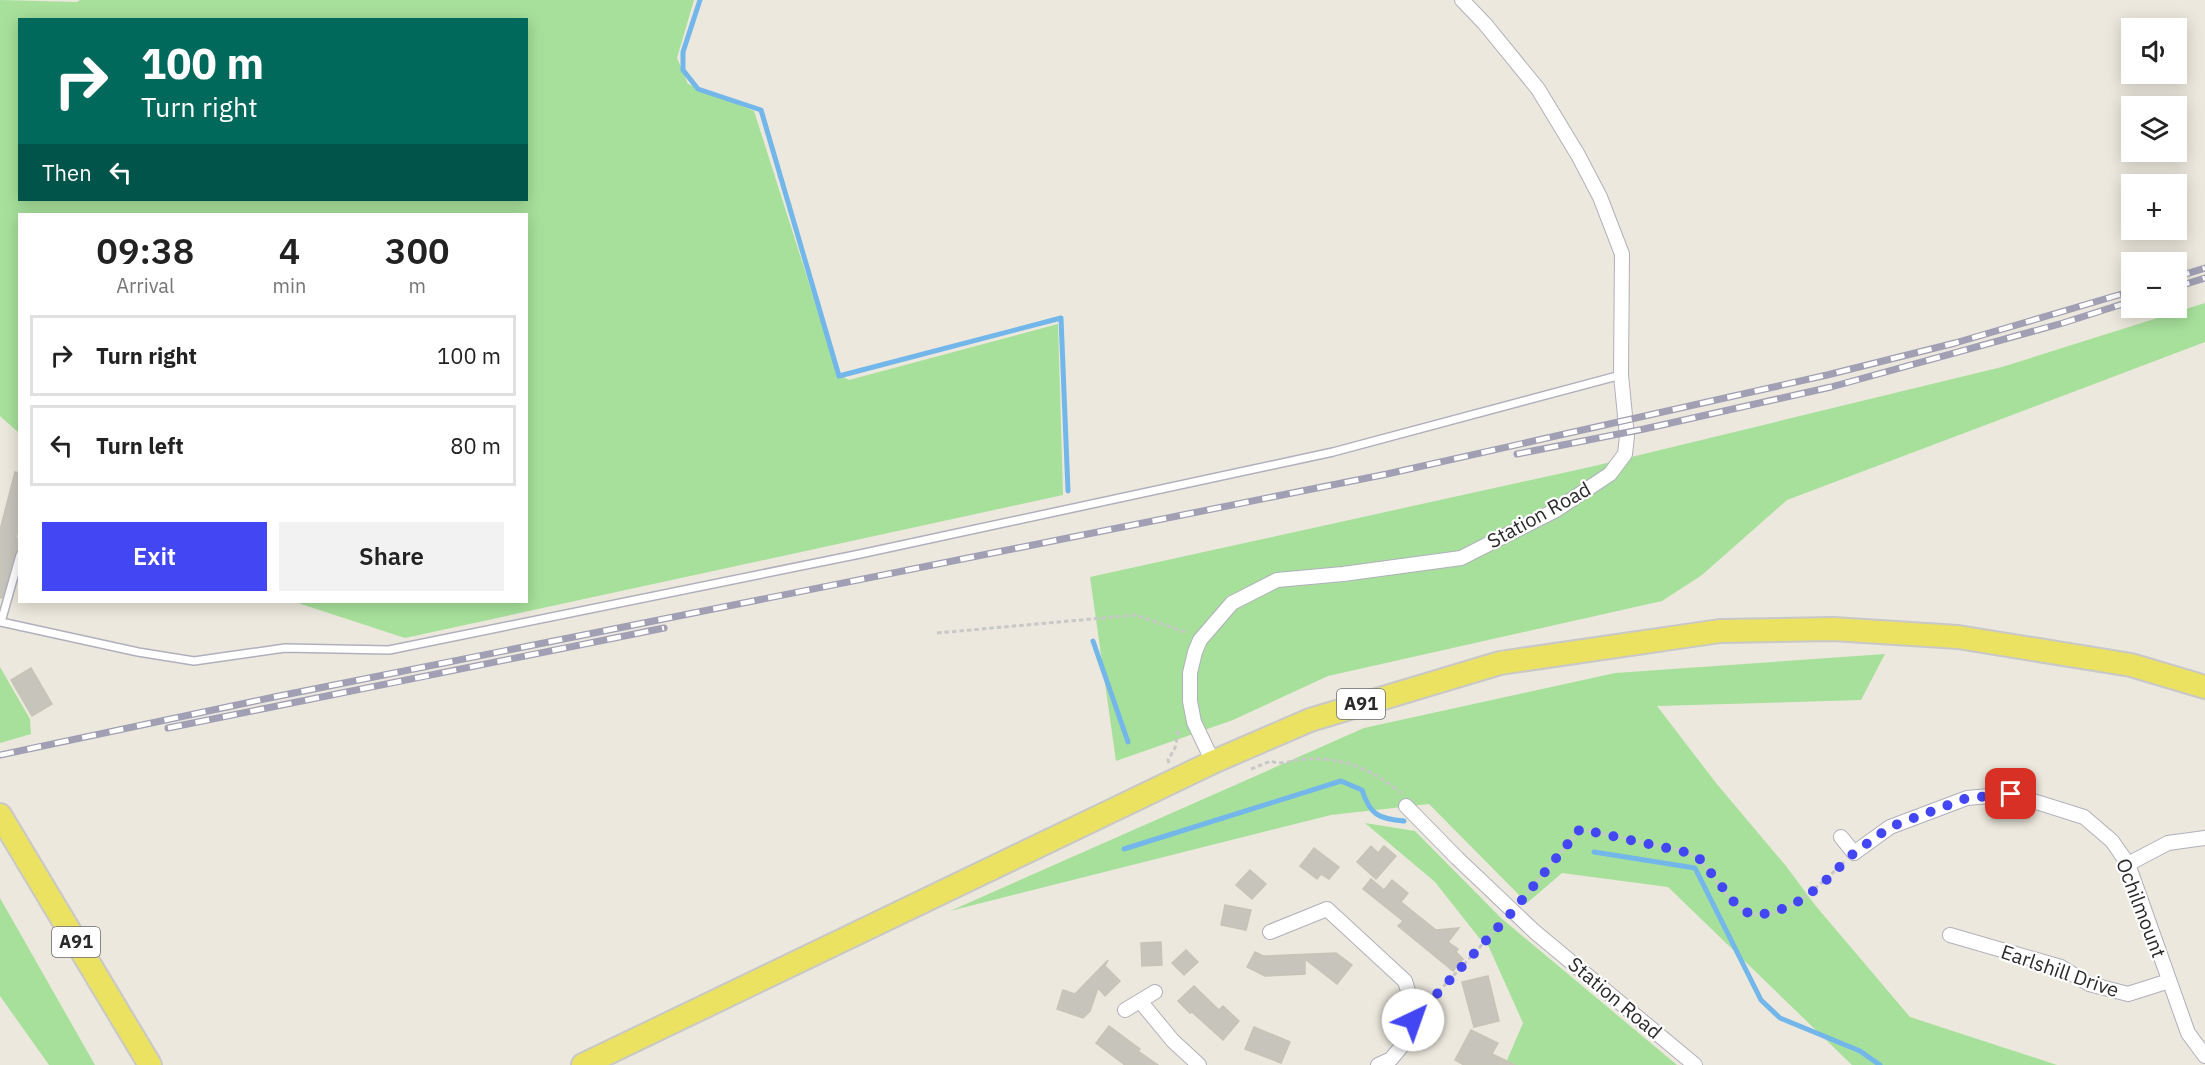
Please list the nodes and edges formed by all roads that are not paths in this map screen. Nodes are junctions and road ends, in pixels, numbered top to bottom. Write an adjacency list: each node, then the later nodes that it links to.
1 (1462, 0): 2 (street, Station Road)
2 (1622, 375): 3 (lane); 5 (street, Station Road)
3 (18, 562)
4 (2205, 687): 5 (main road, A91)
5 (1213, 762): 19 (main road, A91)
6 (1406, 806): 22 (street, Station Road)
7 (1, 817): 18 (main road, A91)
8 (1841, 837): 10 (street, Ochilmount)
9 (2205, 838): 10 (street)
10 (2128, 864): 13 (street, Ochilmount)
11 (1270, 932): 21 (street)
12 (1950, 935): 13 (street, Earlshill Drive)
13 (2169, 981): 17 (street, Ochilmount)
14 (1155, 992): 15 (street)
15 (1140, 1001): 16 (street); 20 (street)
16 (1125, 1010)
17 (2205, 1056)
18 (150, 1065)
19 (583, 1065)
20 (1199, 1065)
21 (1378, 1065)
22 (1695, 1065)

